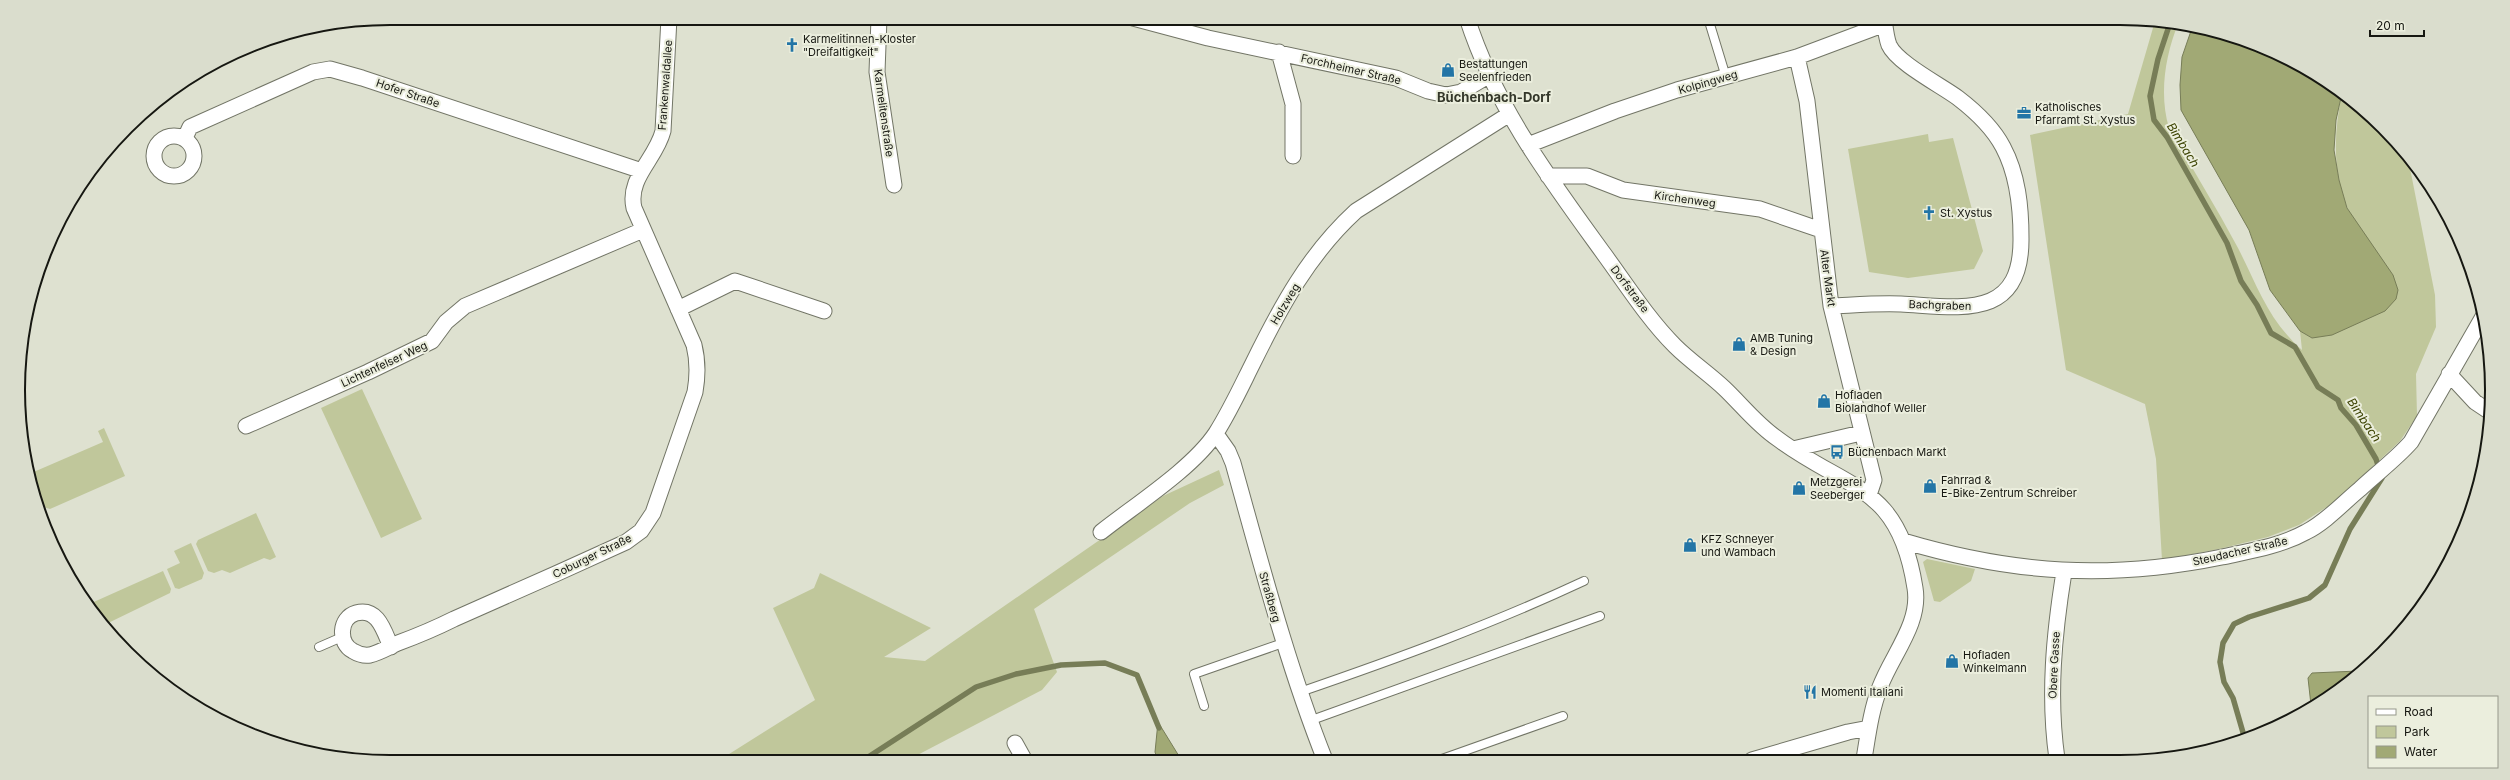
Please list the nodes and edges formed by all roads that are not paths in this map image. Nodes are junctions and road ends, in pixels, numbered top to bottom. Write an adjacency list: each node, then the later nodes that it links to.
1 (669, 25): 16 (street, Frankenwaldallee)
2 (879, 25): 18 (street, Karmelitenstraße)
3 (1159, 25): 8 (street, Forchheimer Straße)
4 (1470, 25): 10 (street, Dorfstraße)
5 (1710, 25): 11 (lane)
6 (1874, 25): 9 (street, Kolpingweg)
7 (1885, 25): 21 (street, Bachgraben)
8 (1279, 52): 10 (street, Forchheimer Straße); 15 (street)
9 (1797, 57): 11 (street, Kolpingweg); 20 (street, Alter Markt)
10 (1488, 76): 12 (street, Dorfstraße)
11 (1726, 77): 14 (street, Kolpingweg)
12 (1508, 115): 14 (street, Dorfstraße); 29 (street, Holzweg)
13 (184, 138): 16 (street, Hofer Straße)
14 (1528, 146): 17 (street, Dorfstraße)
15 (1294, 156)
16 (642, 171): 19 (street, Coburger Straße)
17 (1548, 176): 20 (street, Kirchenweg); 30 (street, Dorfstraße)
18 (894, 185)
19 (643, 230): 22 (street, Coburger Straße); 27 (street, Lichtenfelser Weg)
20 (1821, 230): 21 (street, Alter Markt)
21 (1831, 306): 28 (street, Alter Markt)
22 (678, 309): 23 (street); 40 (street, Coburger Straße)
23 (824, 311)
24 (2479, 324): 25 (street, Steudacher Straße)
25 (2449, 374): 26 (street); 34 (street, Steudacher Straße)
26 (2484, 408)
27 (246, 426)
28 (1861, 433): 30 (street); 31 (street, Alter Markt)
29 (1216, 434): 32 (street, Holzweg); 38 (street, Straßberg)
30 (1793, 449): 31 (street, Dorfstraße)
31 (1869, 495): 33 (street, Dorfstraße)
32 (1101, 532)
33 (1903, 541): 34 (street, Steudacher Straße); 45 (street, Dorfstraße)
34 (2064, 572): 52 (street, Obere Gasse)
35 (1584, 581): 41 (lane)
36 (1600, 616): 44 (lane)
37 (342, 637): 39 (lane); 40 (street, Coburger Straße); 40 (street)
38 (1283, 643): 41 (street, Straßberg); 42 (lane)
39 (319, 647)
40 (391, 647)
41 (1300, 692): 44 (street, Straßberg)
42 (1204, 706)
43 (1562, 716): 49 (lane)
44 (1309, 721): 48 (street, Straßberg)
45 (1869, 728): 50 (street); 51 (street, Dorfstraße)
46 (1014, 743): 47 (street)
47 (1021, 755)
48 (1323, 755)
49 (1453, 755)
50 (1769, 755)
51 (1865, 755)
52 (2056, 755)

